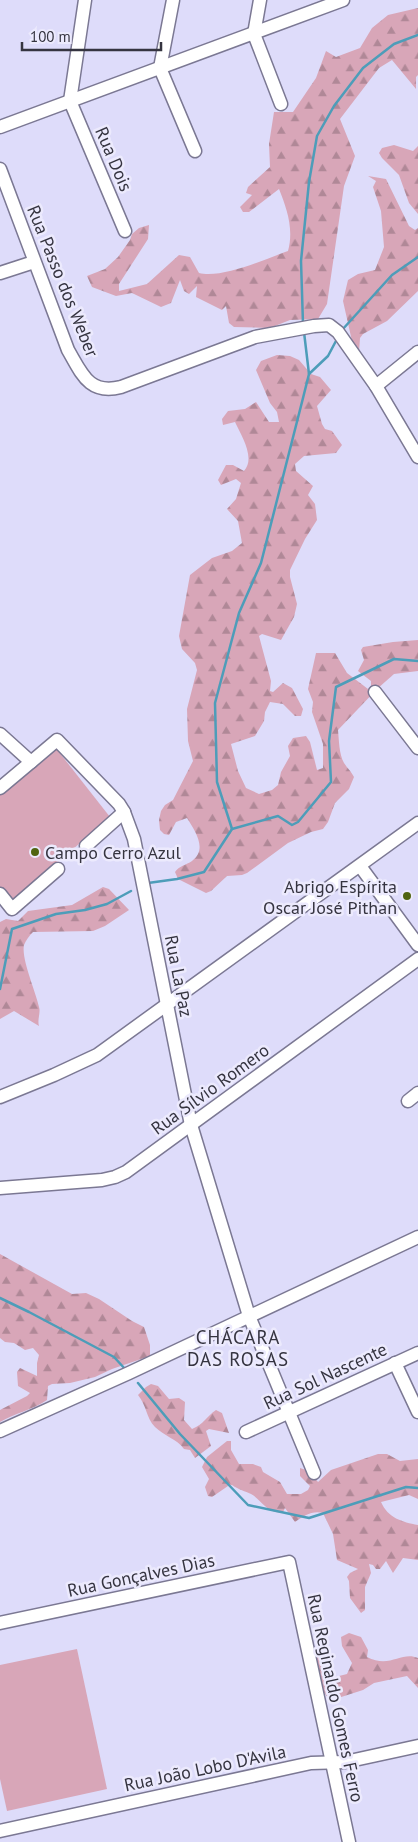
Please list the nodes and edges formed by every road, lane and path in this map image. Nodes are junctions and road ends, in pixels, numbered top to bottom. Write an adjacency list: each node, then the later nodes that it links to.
1 (85, 0): 8 (street)
2 (173, 0): 7 (street)
3 (260, 0): 6 (street)
4 (343, 0): 5 (street)
5 (332, 3): 6 (street)
6 (254, 34): 7 (street); 9 (street)
7 (160, 68): 8 (street); 11 (street)
8 (70, 101): 10 (street); 13 (street, Rua Dois)
9 (281, 104)
10 (0, 127)
11 (195, 151)
12 (0, 169): 14 (street, Rua Passo dos Weber)
13 (125, 231)
14 (34, 262): 15 (street); 17 (street, Rua Passo dos Weber)
15 (0, 273)
16 (418, 352): 17 (street)
17 (376, 386): 18 (street, Rua Passo dos Weber)
18 (418, 457)
19 (375, 692): 21 (street)
20 (0, 734): 22 (street)
21 (418, 748)
22 (31, 762): 23 (street); 24 (street, Rua La Paz)
23 (0, 788)
24 (124, 812): 26 (street); 32 (street, Rua La Paz)
25 (418, 823): 27 (street)
26 (86, 846)
27 (360, 866): 30 (street); 32 (street)
28 (58, 869): 29 (street)
29 (0, 894)
30 (418, 945)
31 (418, 960): 34 (street, Rua Sílvio Romero)
32 (167, 1004): 33 (street); 34 (street, Rua La Paz)
33 (0, 1097)
34 (191, 1125): 35 (street, Rua Sílvio Romero); 37 (street, Rua La Paz)
35 (0, 1188)
36 (418, 1237): 37 (street)
37 (248, 1316): 41 (street, Rua La Paz); 42 (street)
38 (418, 1353): 39 (street, Rua Sol Nascente)
39 (395, 1363): 40 (street); 41 (street, Rua Sol Nascente)
40 (418, 1412)
41 (289, 1414): 43 (street, Rua Sol Nascente); 44 (street, Rua La Paz)
42 (0, 1431)
43 (246, 1432)
44 (314, 1474)
45 (290, 1562): 46 (street, Rua Gonçalves Dias); 48 (street, Rua Reginaldo Gomes Ferro)
46 (0, 1623)
47 (418, 1746): 48 (street, Rua João Lobo D'Avila)
48 (332, 1763): 49 (street, Rua João Lobo D'Avila); 50 (street, Rua Reginaldo Gomes Ferro)
49 (0, 1831)
50 (349, 1842)

